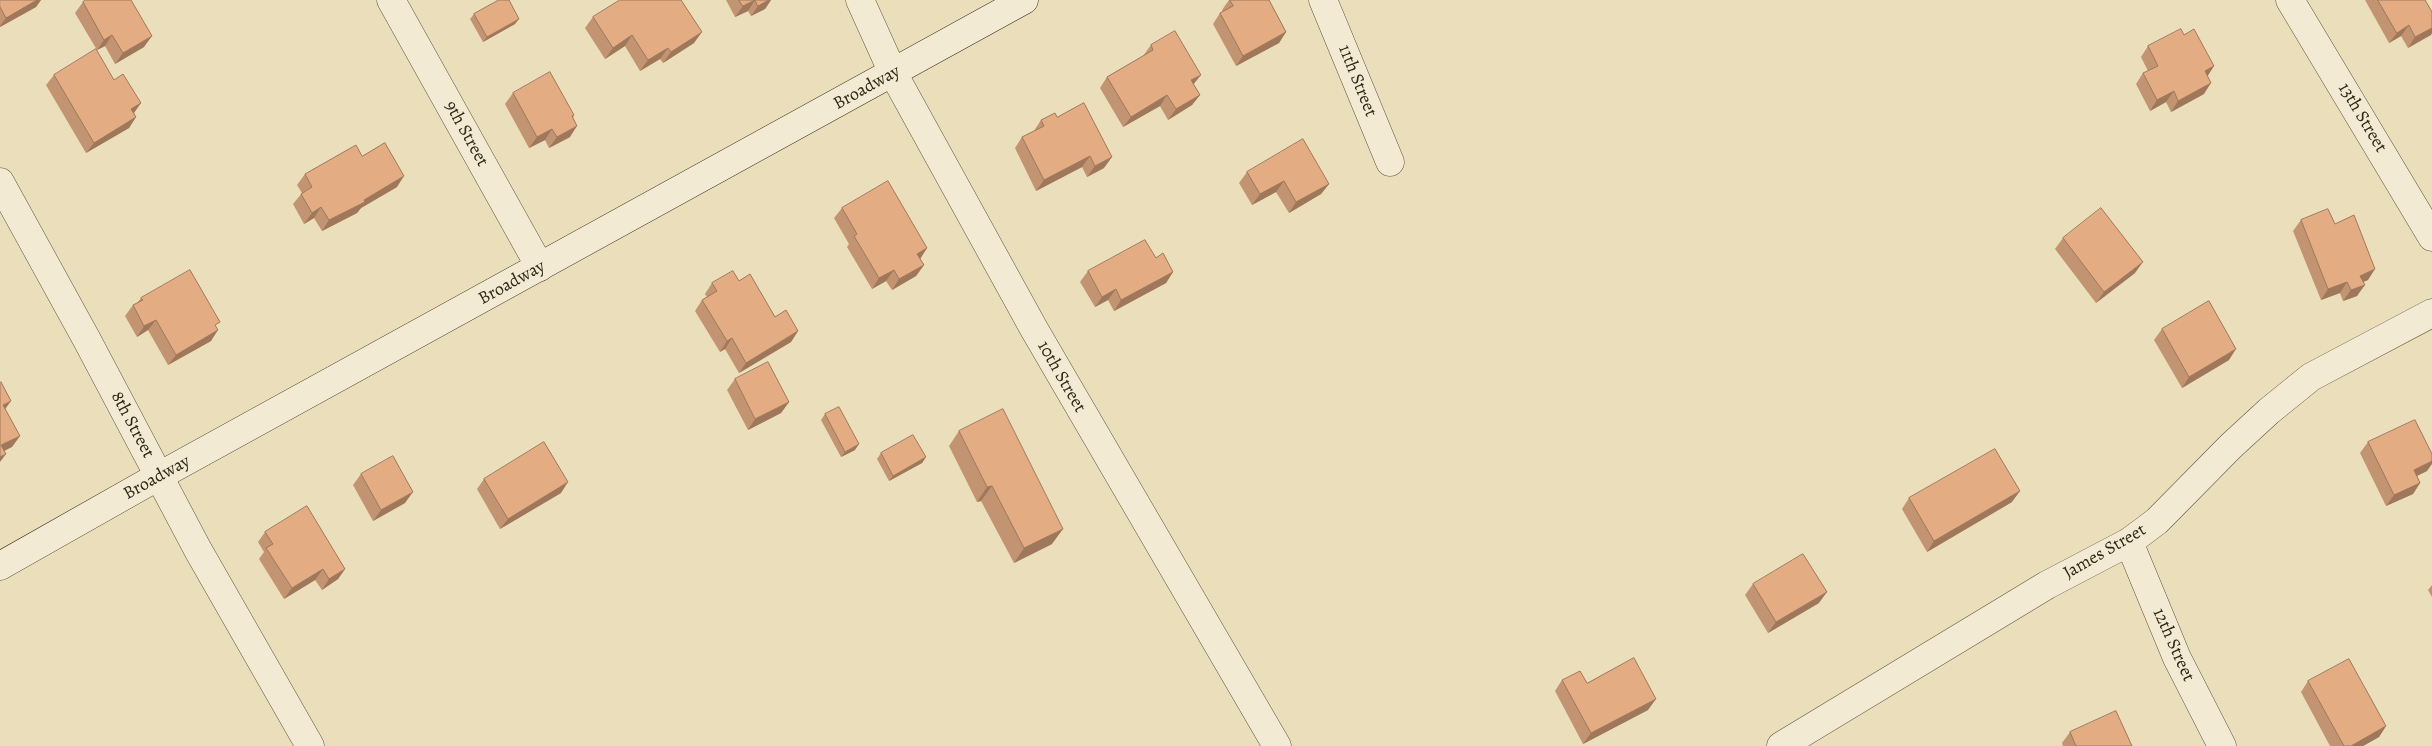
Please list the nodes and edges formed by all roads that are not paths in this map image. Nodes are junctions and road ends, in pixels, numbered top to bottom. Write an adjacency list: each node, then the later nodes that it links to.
1 (391, 0): 10 (street, 9th Street)
2 (860, 0): 6 (street, 10th Street)
3 (1024, 0): 6 (street, Broadway)
4 (1323, 0): 7 (street, 11th Street)
5 (2290, 0): 9 (street, 13th Street)
6 (893, 73): 10 (street, Broadway); 16 (street, 10th Street)
7 (1390, 162)
8 (0, 182): 12 (street, 8th Street)
9 (2432, 237)
10 (540, 267): 12 (street, Broadway)
11 (2432, 313): 13 (street, James Street)
12 (159, 476): 14 (street, Broadway); 15 (street, 8th Street)
13 (2128, 542): 17 (street, James Street); 18 (street, 12th Street)
14 (0, 566)
15 (310, 746)
16 (1277, 746)
17 (1781, 746)
18 (2222, 746)

